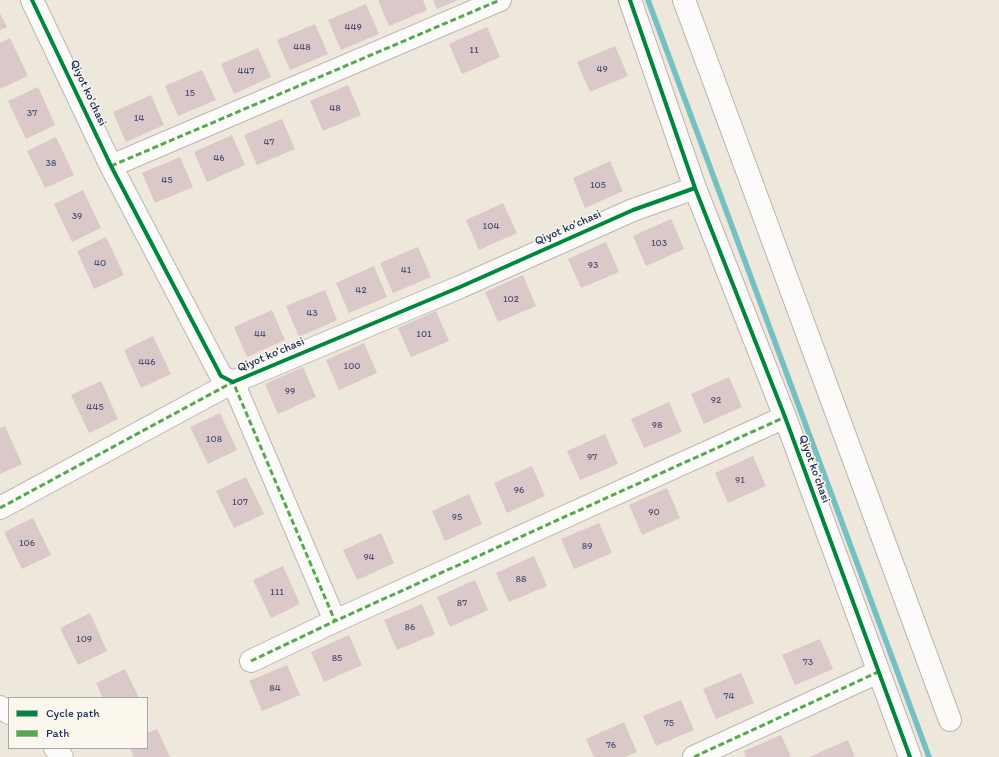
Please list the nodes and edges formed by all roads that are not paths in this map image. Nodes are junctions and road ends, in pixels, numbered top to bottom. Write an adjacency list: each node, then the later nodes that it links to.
1 (32, 0): 5 (street, Qiyot ko'chasi)
2 (500, 0): 5 (street)
3 (630, 0): 6 (street, Qiyot ko'chasi)
4 (684, 0): 13 (street)
5 (111, 166): 7 (street, Qiyot ko'chasi)
6 (696, 188): 7 (street, Qiyot ko'chasi); 8 (street, Qiyot ko'chasi)
7 (233, 382): 9 (street); 10 (street, Qiyot ko'chasi)
8 (785, 417): 10 (street); 12 (street, Qiyot ko'chasi)
9 (0, 508)
10 (335, 621): 11 (street)
11 (250, 662)
12 (878, 672): 16 (street); 17 (street, Qiyot ko'chasi)
13 (950, 720)
14 (56, 749): 15 (street)
15 (62, 757)
16 (694, 757)
17 (910, 757)

